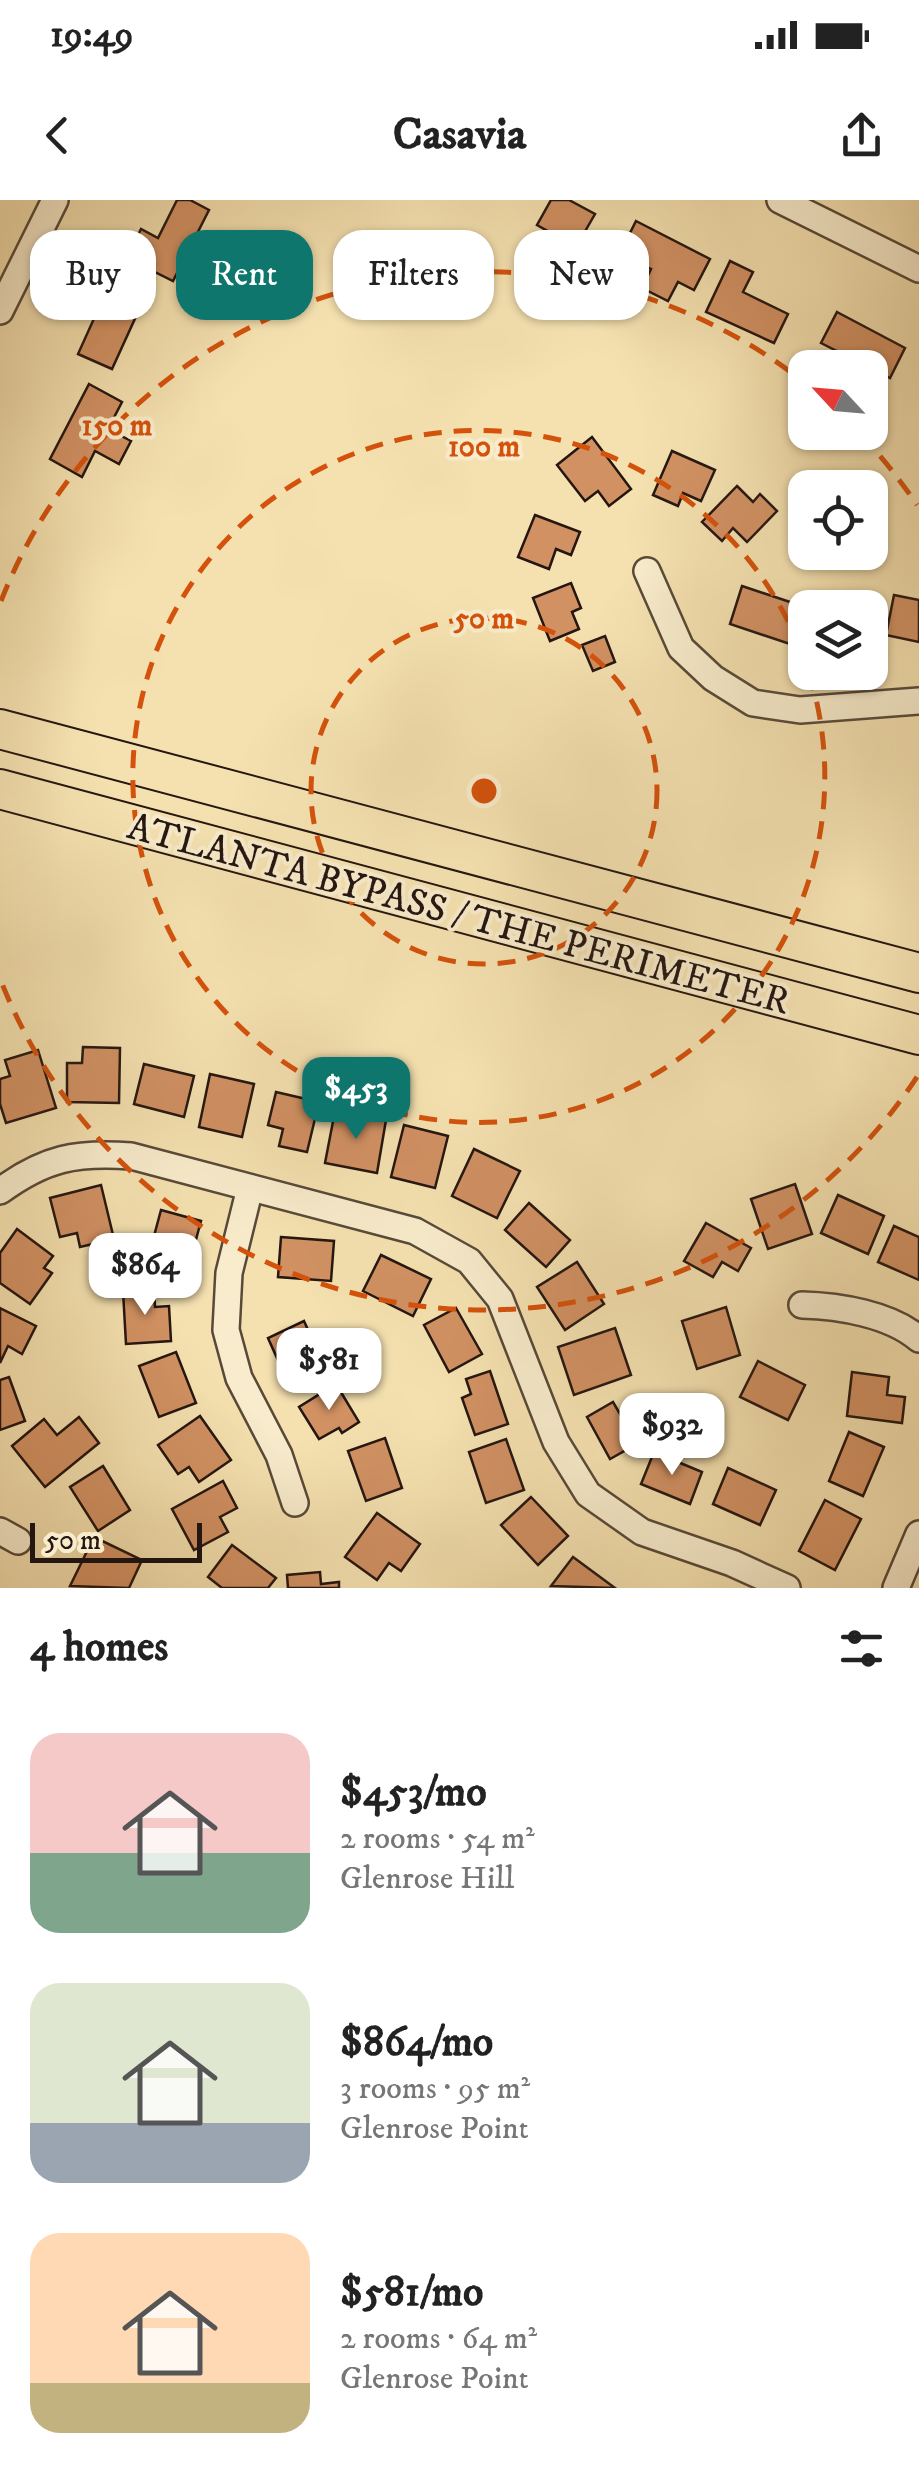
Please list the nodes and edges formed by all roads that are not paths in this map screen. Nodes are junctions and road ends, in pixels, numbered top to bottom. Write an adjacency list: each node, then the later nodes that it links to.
1 (55, 200): 4 (street)
2 (780, 200): 3 (street)
3 (919, 269)
4 (0, 311)
5 (647, 571): 6 (street)
6 (919, 701)
7 (0, 729): 9 (highway, ATLANTA BYPASS / THE PERIMETER)
8 (0, 790): 10 (highway, ATLANTA BYPASS / THE PERIMETER)
9 (919, 973)
10 (919, 1035)
11 (250, 1188): 12 (street); 15 (street); 17 (street)
12 (0, 1191)
13 (802, 1305): 14 (street)
14 (919, 1339)
15 (295, 1503)
16 (919, 1534): 18 (street)
17 (788, 1588)
18 (896, 1588)

